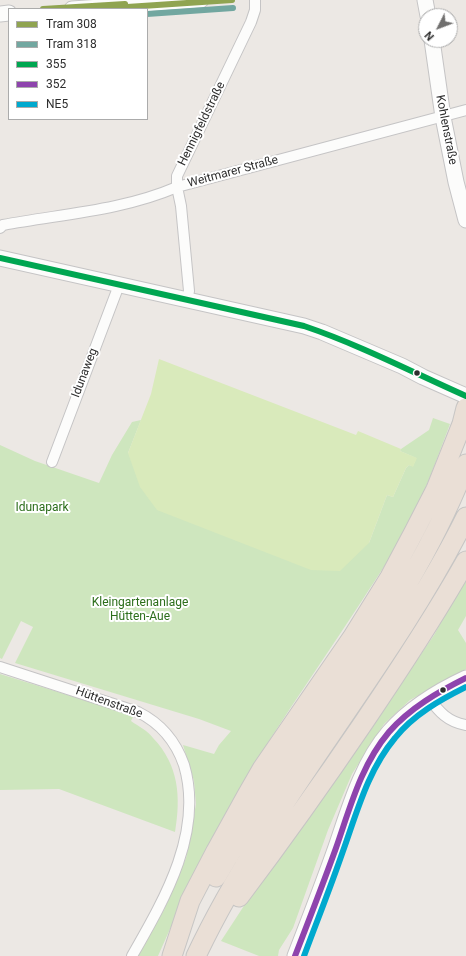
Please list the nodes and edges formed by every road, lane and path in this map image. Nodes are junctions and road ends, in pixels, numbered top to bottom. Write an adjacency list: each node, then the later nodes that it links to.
1 (201, 0): 3 (street)
2 (255, 0): 8 (street, Hennigfeldstraße)
3 (166, 1): 4 (street)
4 (84, 8)
5 (433, 48): 7 (street, Kohlenstraße)
6 (466, 110): 7 (street, Weitmarer Straße)
7 (443, 117): 8 (street, Weitmarer Straße); 9 (street, Kohlenstraße)
8 (177, 187): 10 (street, Weitmarer Straße); 13 (street, Hennigfeldstraße)
9 (466, 220)
10 (0, 228)
11 (0, 258): 12 (street)
12 (118, 285): 13 (street); 18 (street, Idunaweg)
13 (187, 300): 14 (street)
14 (402, 366): 15 (street); 16 (street)
15 (466, 385)
16 (466, 396)
17 (465, 417): 28 (highway)
18 (52, 462)
19 (466, 464): 28 (highway)
20 (466, 517): 26 (highway)
21 (466, 561): 26 (highway)
22 (0, 667): 27 (street, Hüttenstraße)
23 (466, 678): 24 (street)
24 (428, 698): 25 (street); 29 (street)
25 (466, 725)
26 (199, 951)
27 (132, 956)
28 (173, 956)
29 (295, 956)

